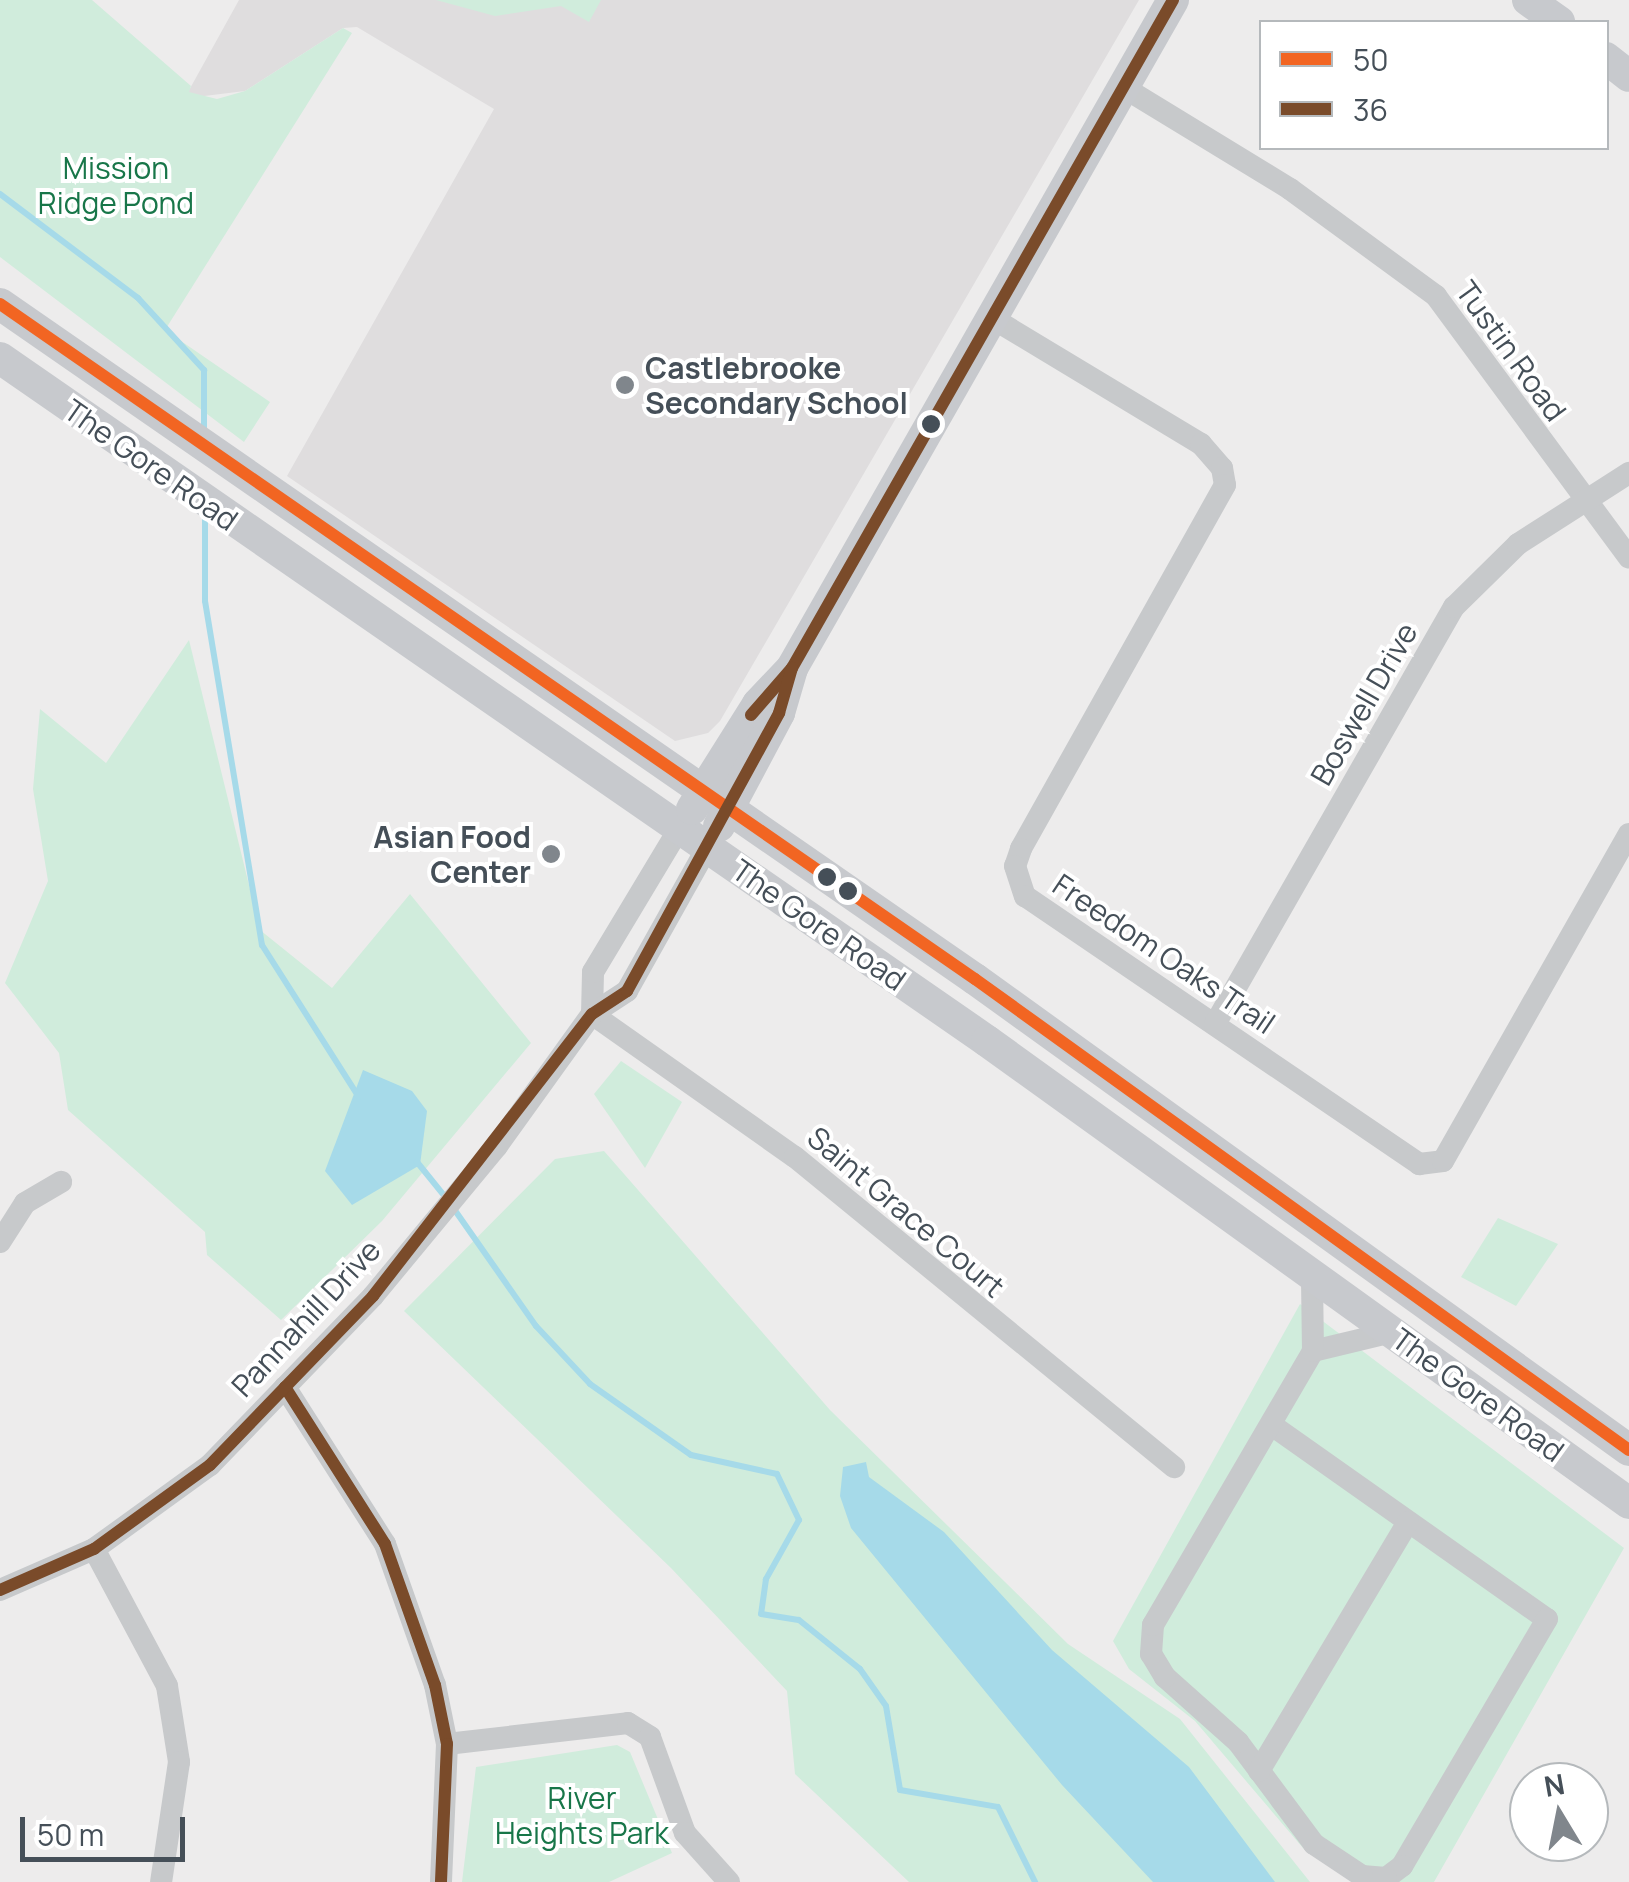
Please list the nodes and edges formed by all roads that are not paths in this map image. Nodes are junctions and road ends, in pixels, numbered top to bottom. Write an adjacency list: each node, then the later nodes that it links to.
1 (1173, 0): 6 (main road)
2 (1528, 0): 3 (main road)
3 (1556, 20)
4 (1609, 60): 5 (main road)
5 (1629, 76)
6 (1123, 88): 8 (main road); 11 (street, Tustin Road)
7 (0, 304): 13 (main road, The Gore Road)
8 (992, 318): 13 (main road); 18 (street, Freedom Oaks Trail)
9 (0, 358): 14 (main road, The Gore Road)
10 (1629, 473): 11 (street, Boswell Drive)
11 (1582, 504): 12 (street); 18 (street, Boswell Drive)
12 (1629, 558)
13 (715, 801): 14 (main road); 16 (main road); 19 (main road, The Gore Road)
14 (678, 829): 16 (main road, The Gore Road); 17 (street, Pannahill Drive)
15 (1629, 834): 18 (street, Freedom Oaks Trail)
16 (707, 848): 17 (street, Pannahill Drive); 20 (main road, The Gore Road)
17 (592, 1014): 27 (street, Pannahill Drive); 30 (street, Saint Grace Court)
18 (1215, 1024)
19 (1059, 1038): 20 (main road); 24 (main road, The Gore Road)
20 (1032, 1074): 23 (main road, The Gore Road)
21 (61, 1182): 22 (street)
22 (0, 1242)
23 (1312, 1275): 25 (main road, The Gore Road); 26 (street)
24 (1410, 1292): 25 (main road); 29 (main road, The Gore Road)
25 (1388, 1329): 26 (street); 31 (main road, The Gore Road)
26 (1313, 1351): 28 (street)
27 (285, 1387): 33 (street, Pannahill Drive); 35 (street)
28 (1273, 1426): 32 (street); 36 (street)
29 (1629, 1450)
30 (1174, 1467)
31 (1629, 1503)
32 (1408, 1522): 36 (street); 36 (street)
33 (94, 1549): 34 (street, Pannahill Drive); 37 (street)
34 (0, 1590)
35 (447, 1744): 38 (street); 39 (street)
36 (1260, 1771)
37 (162, 1882)
38 (440, 1882)
39 (729, 1882)

